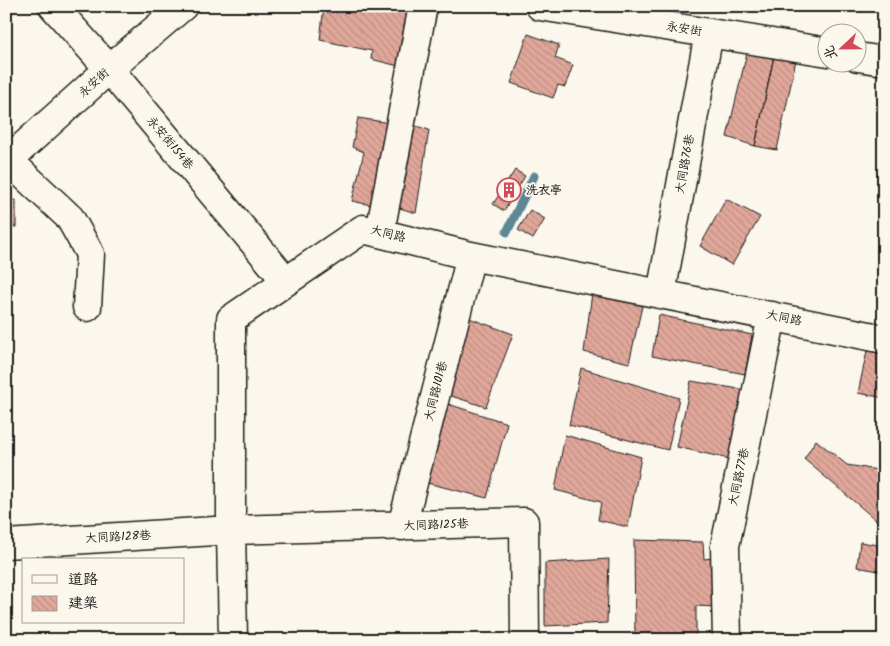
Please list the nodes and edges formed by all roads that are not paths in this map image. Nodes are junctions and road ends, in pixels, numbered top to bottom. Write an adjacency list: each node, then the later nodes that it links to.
1 (53, 6): 10 (street, 永安街154巷)
2 (183, 6): 10 (street, 永安街)
3 (423, 6): 12 (street)
4 (540, 6): 5 (street, 永安街)
5 (627, 13): 6 (street, 永安街)
6 (709, 34): 7 (street, 永安街); 15 (street, 大同路76巷)
7 (818, 50)
8 (868, 59): 9 (street)
9 (884, 61)
10 (109, 69): 11 (street, 永安街); 14 (street, 永安街154巷)
11 (7, 161): 16 (street)
12 (380, 232): 13 (street, 大同路); 14 (street, 大同路)
13 (471, 256): 15 (street, 大同路); 19 (street, 大同路101巷)
14 (286, 281): 20 (street, 大同路)
15 (662, 294): 17 (street, 大同路)
16 (87, 307)
17 (772, 316): 18 (street, 大同路); 24 (street, 大同路77巷)
18 (884, 339)
19 (402, 526): 20 (street, 大同路125巷); 23 (street, 大同路125巷)
20 (231, 530): 21 (street, 大同路128巷); 22 (street, 大同路)
21 (6, 544)
22 (233, 640)
23 (525, 640)
24 (727, 640)

